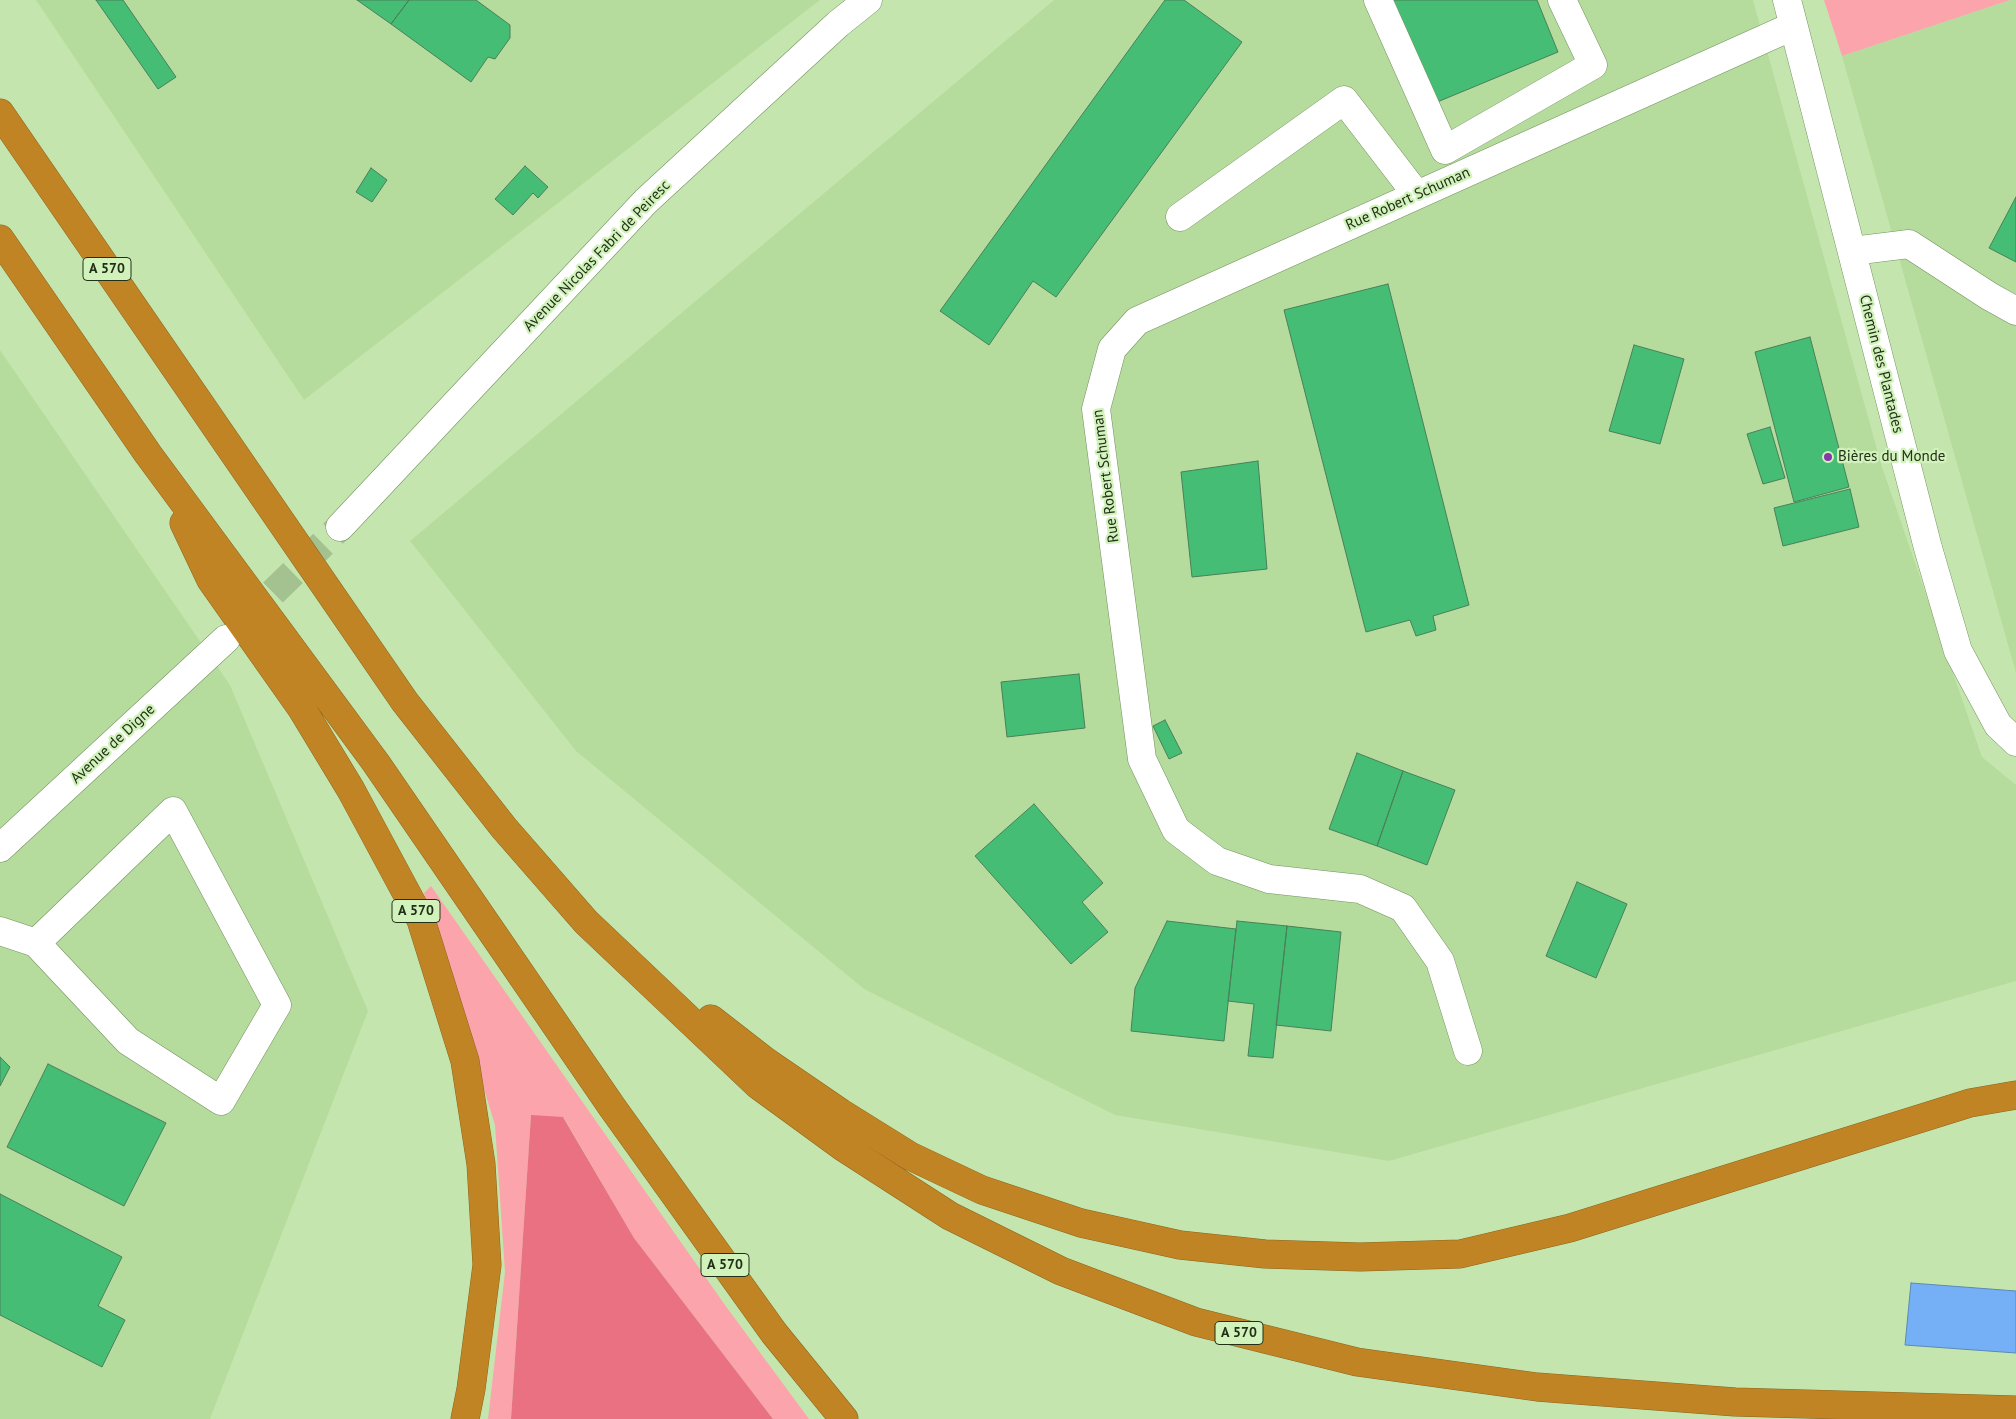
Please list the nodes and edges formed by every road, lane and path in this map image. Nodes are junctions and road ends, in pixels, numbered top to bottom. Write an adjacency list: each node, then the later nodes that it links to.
1 (868, 0): 13 (street, Avenue Nicolas Fabri de Peiresc)
2 (1378, 0): 3 (street)
3 (1562, 0)
4 (1787, 0): 5 (street, Chemin des Plantades)
5 (1794, 26): 7 (street, Rue Robert Schuman); 10 (street, Chemin des Plantades)
6 (0, 113): 17 (highway, A 570)
7 (1418, 195): 8 (street); 20 (street, Rue Robert Schuman)
8 (1180, 217)
9 (0, 239): 12 (highway, A 570)
10 (1852, 252): 11 (street); 15 (street, Chemin des Plantades)
11 (2016, 311)
12 (155, 464): 23 (highway, A 570); 24 (highway, A 570)
13 (340, 527)
14 (226, 639): 16 (street, Avenue de Digne)
15 (2016, 742)
16 (0, 848)
17 (586, 922): 21 (highway, A 570); 22 (highway, A 570)
18 (0, 931): 19 (street)
19 (36, 943): 19 (street)
20 (1468, 1051)
21 (2016, 1094)
22 (2016, 1410)
23 (464, 1419)
24 (844, 1419)

